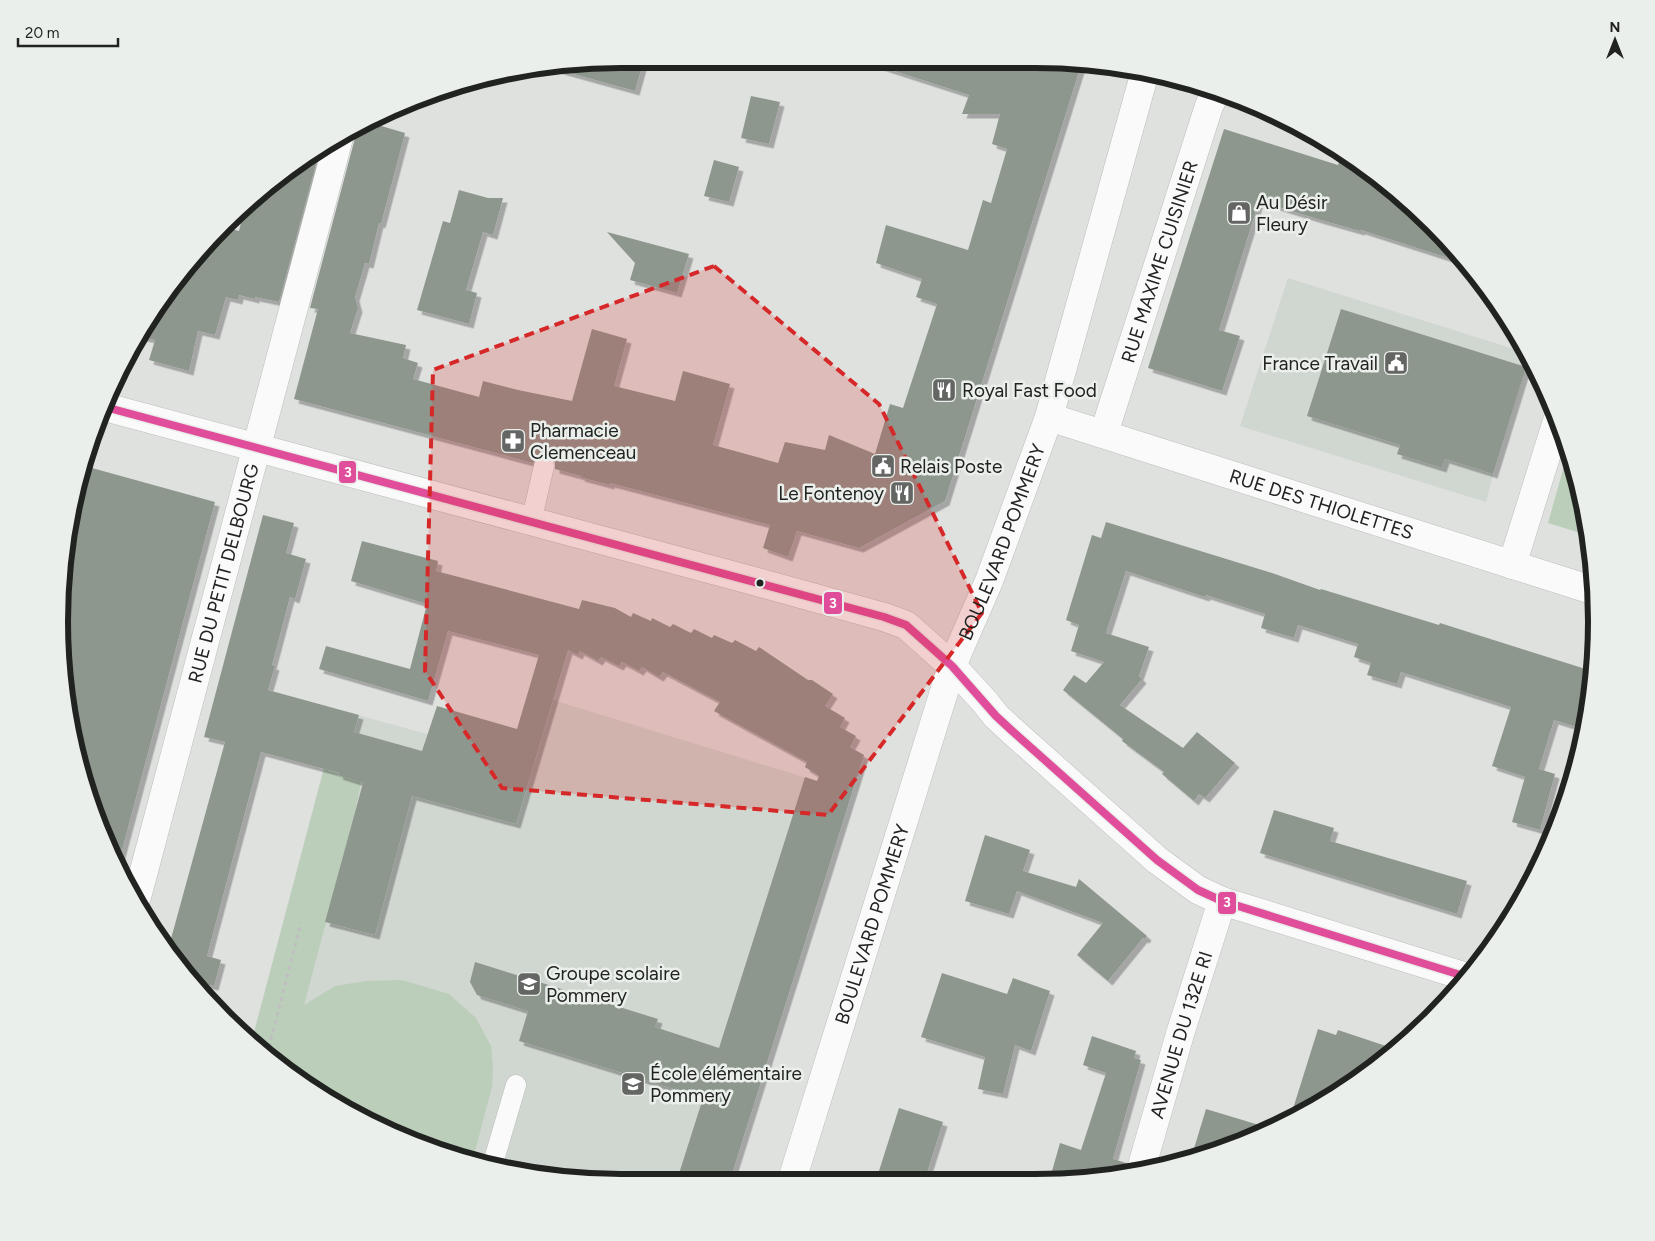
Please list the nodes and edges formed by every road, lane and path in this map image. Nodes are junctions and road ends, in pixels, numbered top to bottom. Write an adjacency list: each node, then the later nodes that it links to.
1 (1143, 78): 5 (street, BOULEVARD POMMERY)
2 (1213, 97): 7 (street, RUE MAXIME CUISINIER)
3 (337, 146): 8 (street, RUE DU PETIT DELBOURG)
4 (110, 408): 8 (street)
5 (1049, 417): 7 (street, RUE DES THIOLETTES); 13 (street, BOULEVARD POMMERY)
6 (1554, 432): 11 (street)
7 (1104, 434): 11 (street, RUE DES THIOLETTES)
8 (257, 448): 10 (street); 14 (street, RUE DU PETIT DELBOURG)
9 (544, 466): 10 (lane)
10 (531, 522): 13 (street)
11 (1512, 565): 12 (street, RUE DES THIOLETTES)
12 (1586, 588)
13 (952, 666): 15 (street); 22 (street, BOULEVARD POMMERY)
14 (139, 891)
15 (1222, 901): 17 (street); 21 (street, AVENUE DU 132E RI)
16 (301, 923): 18 (path)
17 (1459, 974)
18 (269, 1047)
19 (516, 1084): 20 (lane)
20 (494, 1159)
21 (1143, 1163)
22 (794, 1174)

